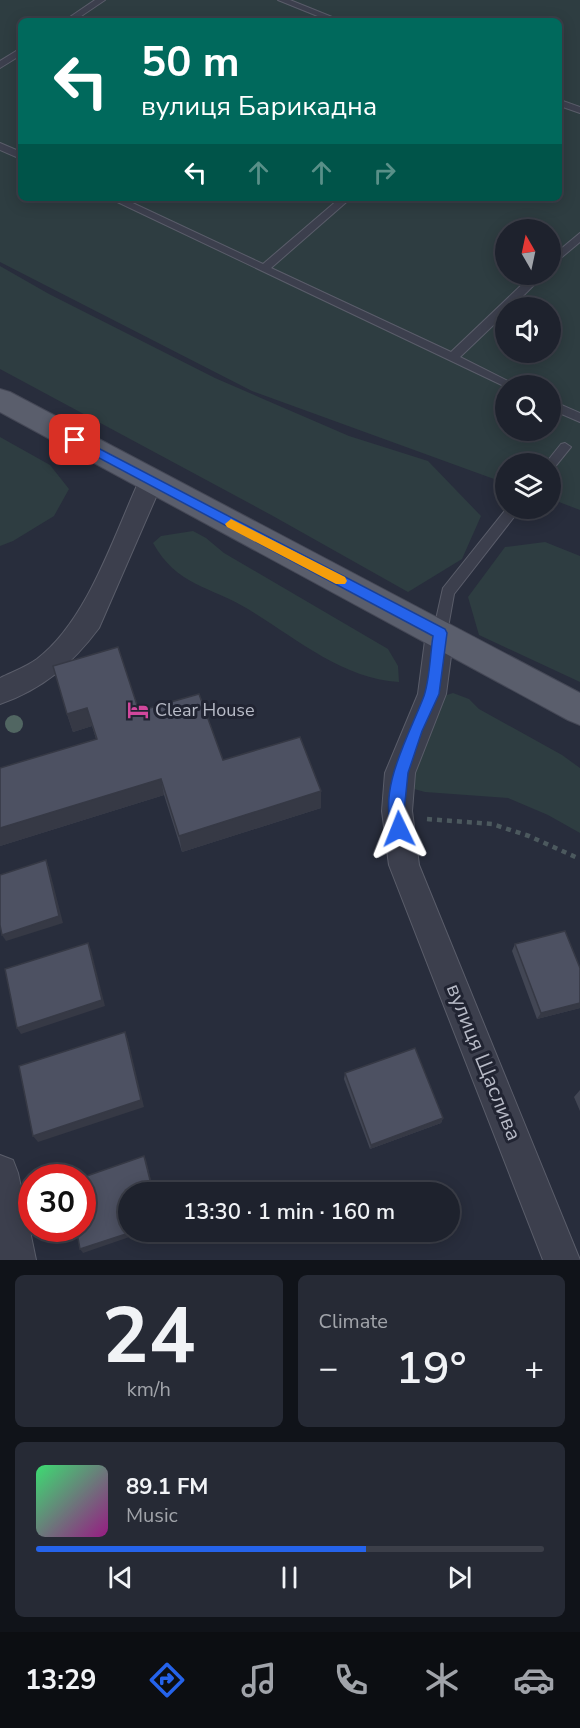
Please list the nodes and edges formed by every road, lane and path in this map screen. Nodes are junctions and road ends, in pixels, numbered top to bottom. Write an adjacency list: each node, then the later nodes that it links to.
1 (101, 0): 4 (lane)
2 (282, 0): 3 (lane)
3 (317, 14): 5 (lane); 6 (lane)
4 (73, 18)
5 (312, 18)
6 (329, 18)
7 (18, 53): 8 (lane)
8 (0, 65)
9 (562, 104): 10 (lane)
10 (580, 110)
11 (0, 146): 12 (lane)
12 (18, 155)
13 (120, 201): 17 (lane)
14 (343, 201): 17 (lane)
15 (580, 236): 16 (lane)
16 (561, 254)
17 (265, 268): 19 (lane)
18 (528, 285): 19 (lane)
19 (454, 356): 20 (lane)
20 (495, 377)
21 (0, 399): 26 (main road)
22 (561, 409): 23 (lane)
23 (580, 418)
24 (566, 447): 25 (lane)
25 (561, 453)
26 (151, 481): 28 (main road); 29 (street)
27 (506, 519): 28 (lane)
28 (441, 633): 30 (main road); 31 (street, вулиця Щаслива)
29 (0, 692)
30 (580, 710)
31 (397, 812): 32 (path); 35 (street, вулиця Щаслива)
32 (580, 860)
33 (0, 1173): 34 (street)
34 (17, 1260)
35 (562, 1260)

